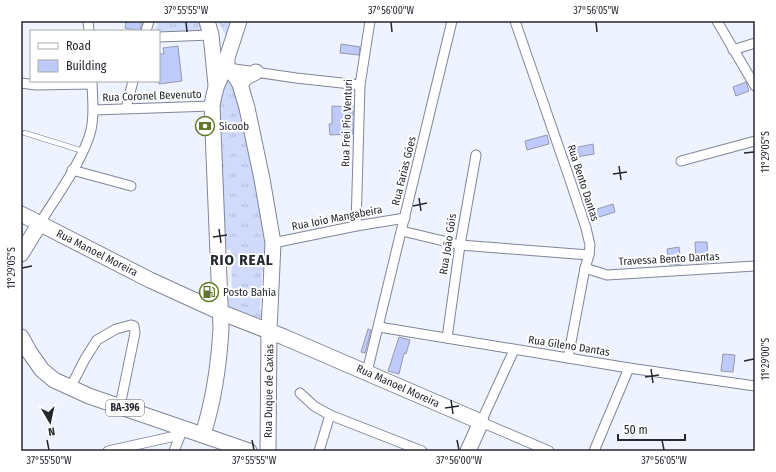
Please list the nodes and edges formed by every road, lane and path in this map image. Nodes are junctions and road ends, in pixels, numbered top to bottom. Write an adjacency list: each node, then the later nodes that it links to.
1 (239, 21): 10 (main road)
2 (370, 21): 16 (street, Rua Frei Pio Venturi)
3 (452, 21): 30 (street, Rua Farias Góes)
4 (515, 21): 37 (street, Rua Bento Dantas)
5 (717, 21): 9 (street)
6 (209, 26): 7 (street); 10 (main road); 17 (main road)
7 (160, 38)
8 (755, 43): 9 (street)
9 (733, 50): 18 (street)
10 (227, 63): 11 (street); 15 (main road); 17 (main road)
11 (256, 72): 15 (main road); 16 (street)
12 (92, 82): 14 (street, Rua Coronel Bevenuto); 21 (street, Rua Coronel Bevenuto)
13 (133, 82): 20 (street)
14 (21, 83)
15 (240, 84): 34 (main road, Rua Duque de Caxias)
16 (360, 85): 32 (street, Rua Frei Pio Venturi)
17 (216, 86): 19 (main road)
18 (755, 86)
19 (212, 106): 20 (street, Rua Coronel Bevenuto); 40 (main road)
20 (126, 108): 21 (street, Rua Coronel Bevenuto)
21 (94, 110): 24 (street, Rua Coronel Bevenuto)
22 (25, 133): 24 (lane)
23 (755, 141): 26 (street)
24 (83, 151): 27 (street, Rua Coronel Bevenuto)
25 (476, 155): 35 (street, Rua João Góis)
26 (681, 161)
27 (72, 170): 28 (street); 31 (street, Rua Coronel Bevenuto)
28 (131, 186)
29 (21, 214): 31 (main road, Rua Manoel Moreira)
30 (405, 218): 32 (street, Rua Ioio Mangabeira); 33 (street, Rua Farias Góes)
31 (40, 224): 36 (main road); 40 (main road, Rua Manoel Moreira)
32 (356, 226): 34 (street, Rua Ioio Mangabeira)
33 (402, 231): 35 (street); 41 (street, Rua Farias Góes)
34 (273, 243): 42 (main road, Rua Duque de Caxias)
35 (460, 245): 37 (street); 44 (street, Rua João Góis)
36 (21, 254)
37 (589, 255): 39 (street, Rua Bento Dantas)
38 (755, 266): 39 (street, Travessa Bento Dantas)
39 (585, 268): 46 (street, Rua Bento Dantas)
40 (220, 312): 42 (main road, Rua Manoel Moreira); 56 (main road)
41 (379, 327): 44 (street, Rua Gileno Dantas); 48 (street, Rua Farias Góes)
42 (269, 331): 48 (main road, Rua Manoel Moreira); 61 (main road, Rua Duque de Caxias)
43 (21, 337): 50 (main road, BA-396)
44 (447, 338): 45 (street, Rua Gileno Dantas)
45 (514, 350): 46 (street, Rua Gileno Dantas); 54 (street)
46 (568, 358): 47 (street, Rua Gileno Dantas)
47 (629, 368): 49 (street, Rua Gileno Dantas); 66 (street)
48 (367, 372): 54 (main road, Rua Manoel Moreira)
49 (755, 386)
50 (70, 388): 52 (main road, BA-396); 52 (street)
51 (300, 393): 53 (street)
52 (120, 406): 55 (main road, BA-396)
53 (330, 415): 62 (street); 63 (street)
54 (481, 422): 64 (main road); 65 (street, Rua Manoel Moreira)
55 (182, 432): 56 (main road, BA-396); 57 (street); 59 (street)
56 (203, 434): 60 (main road, BA-396)
57 (132, 448): 58 (street)
58 (108, 451)
59 (174, 451)
60 (249, 451)
61 (268, 451)
62 (319, 451)
63 (422, 451)
64 (468, 451)
65 (549, 451)
66 (594, 451)

